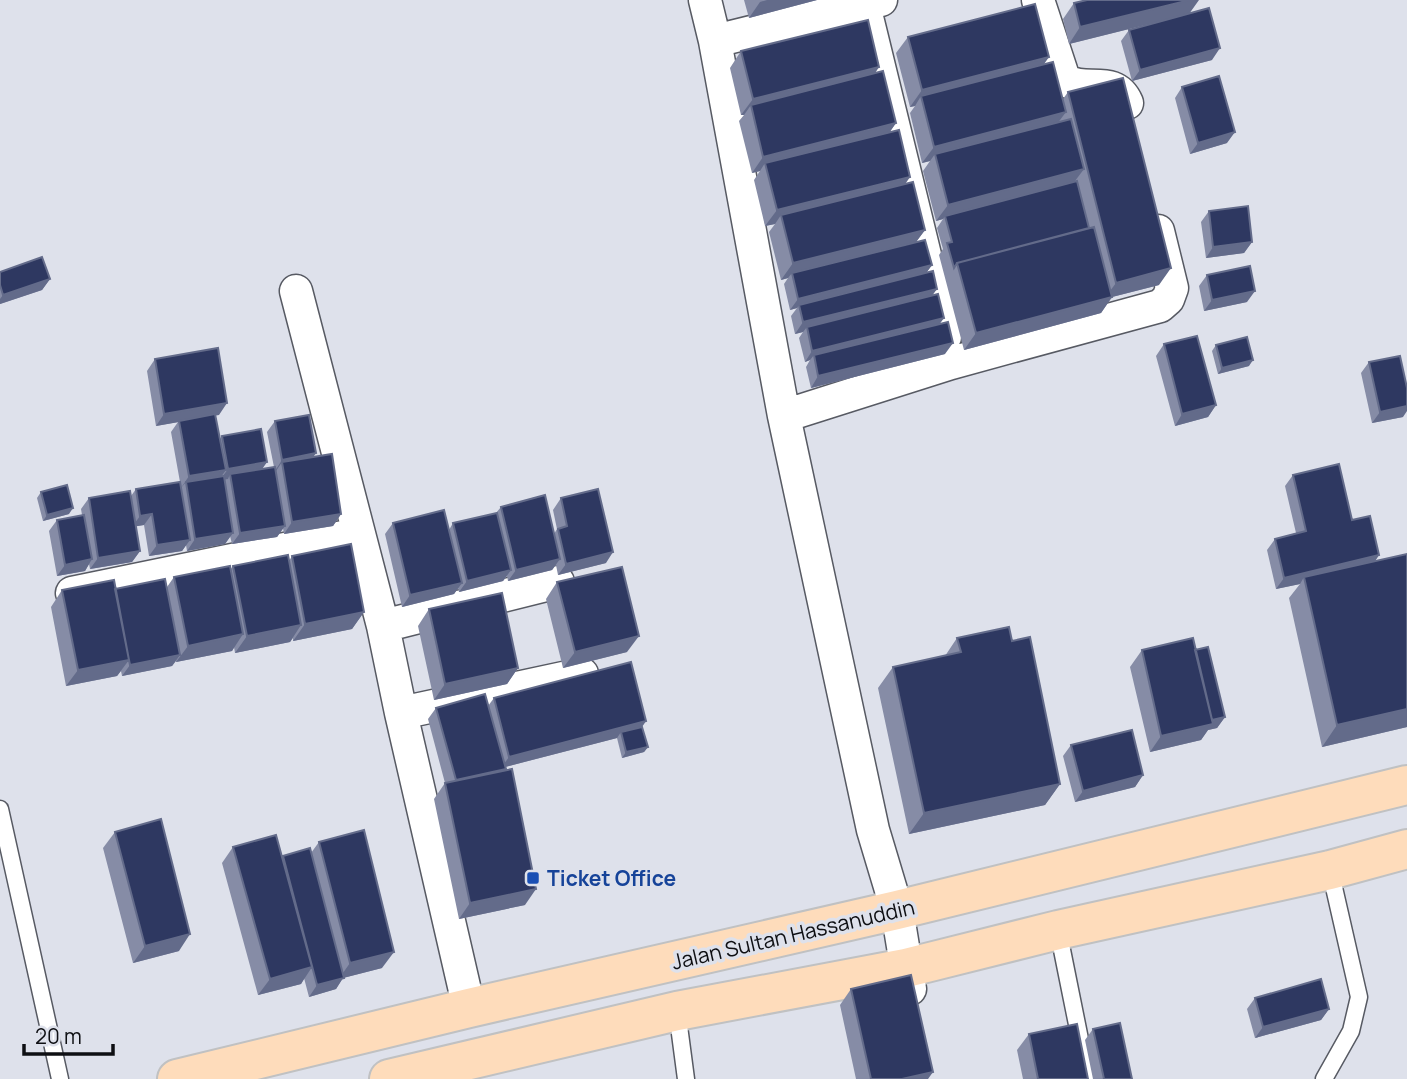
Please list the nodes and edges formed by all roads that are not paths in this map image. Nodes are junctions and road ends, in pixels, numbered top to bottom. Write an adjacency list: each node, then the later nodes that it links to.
1 (705, 0): 4 (street)
2 (1038, 0): 5 (street)
3 (872, 2): 4 (street); 8 (street)
4 (715, 41): 9 (street)
5 (1133, 128)
6 (1153, 208): 8 (street)
7 (296, 291): 10 (street)
8 (951, 363): 9 (street)
9 (784, 415): 20 (street)
10 (358, 534): 12 (street); 13 (street)
11 (558, 582): 13 (street)
12 (72, 593)
13 (383, 626): 15 (street)
14 (582, 674): 15 (street)
15 (401, 713): 23 (street)
16 (1407, 785): 20 (main road, Jalan Sultan Hassanuddin)
17 (0, 809): 26 (lane)
18 (1407, 849): 19 (main road)
19 (1330, 870): 21 (main road); 31 (lane)
20 (897, 911): 22 (street); 23 (main road, Jalan Sultan Hassanuddin)
21 (1058, 930): 22 (main road); 30 (lane)
22 (906, 968): 24 (main road); 25 (street)
23 (468, 1008): 27 (main road, Jalan Sultan Hassanuddin)
24 (677, 1011): 28 (main road); 29 (lane)
25 (917, 1018)
26 (60, 1079)
27 (177, 1079)
28 (389, 1079)
29 (686, 1079)
30 (1088, 1079)
31 (1324, 1079)

